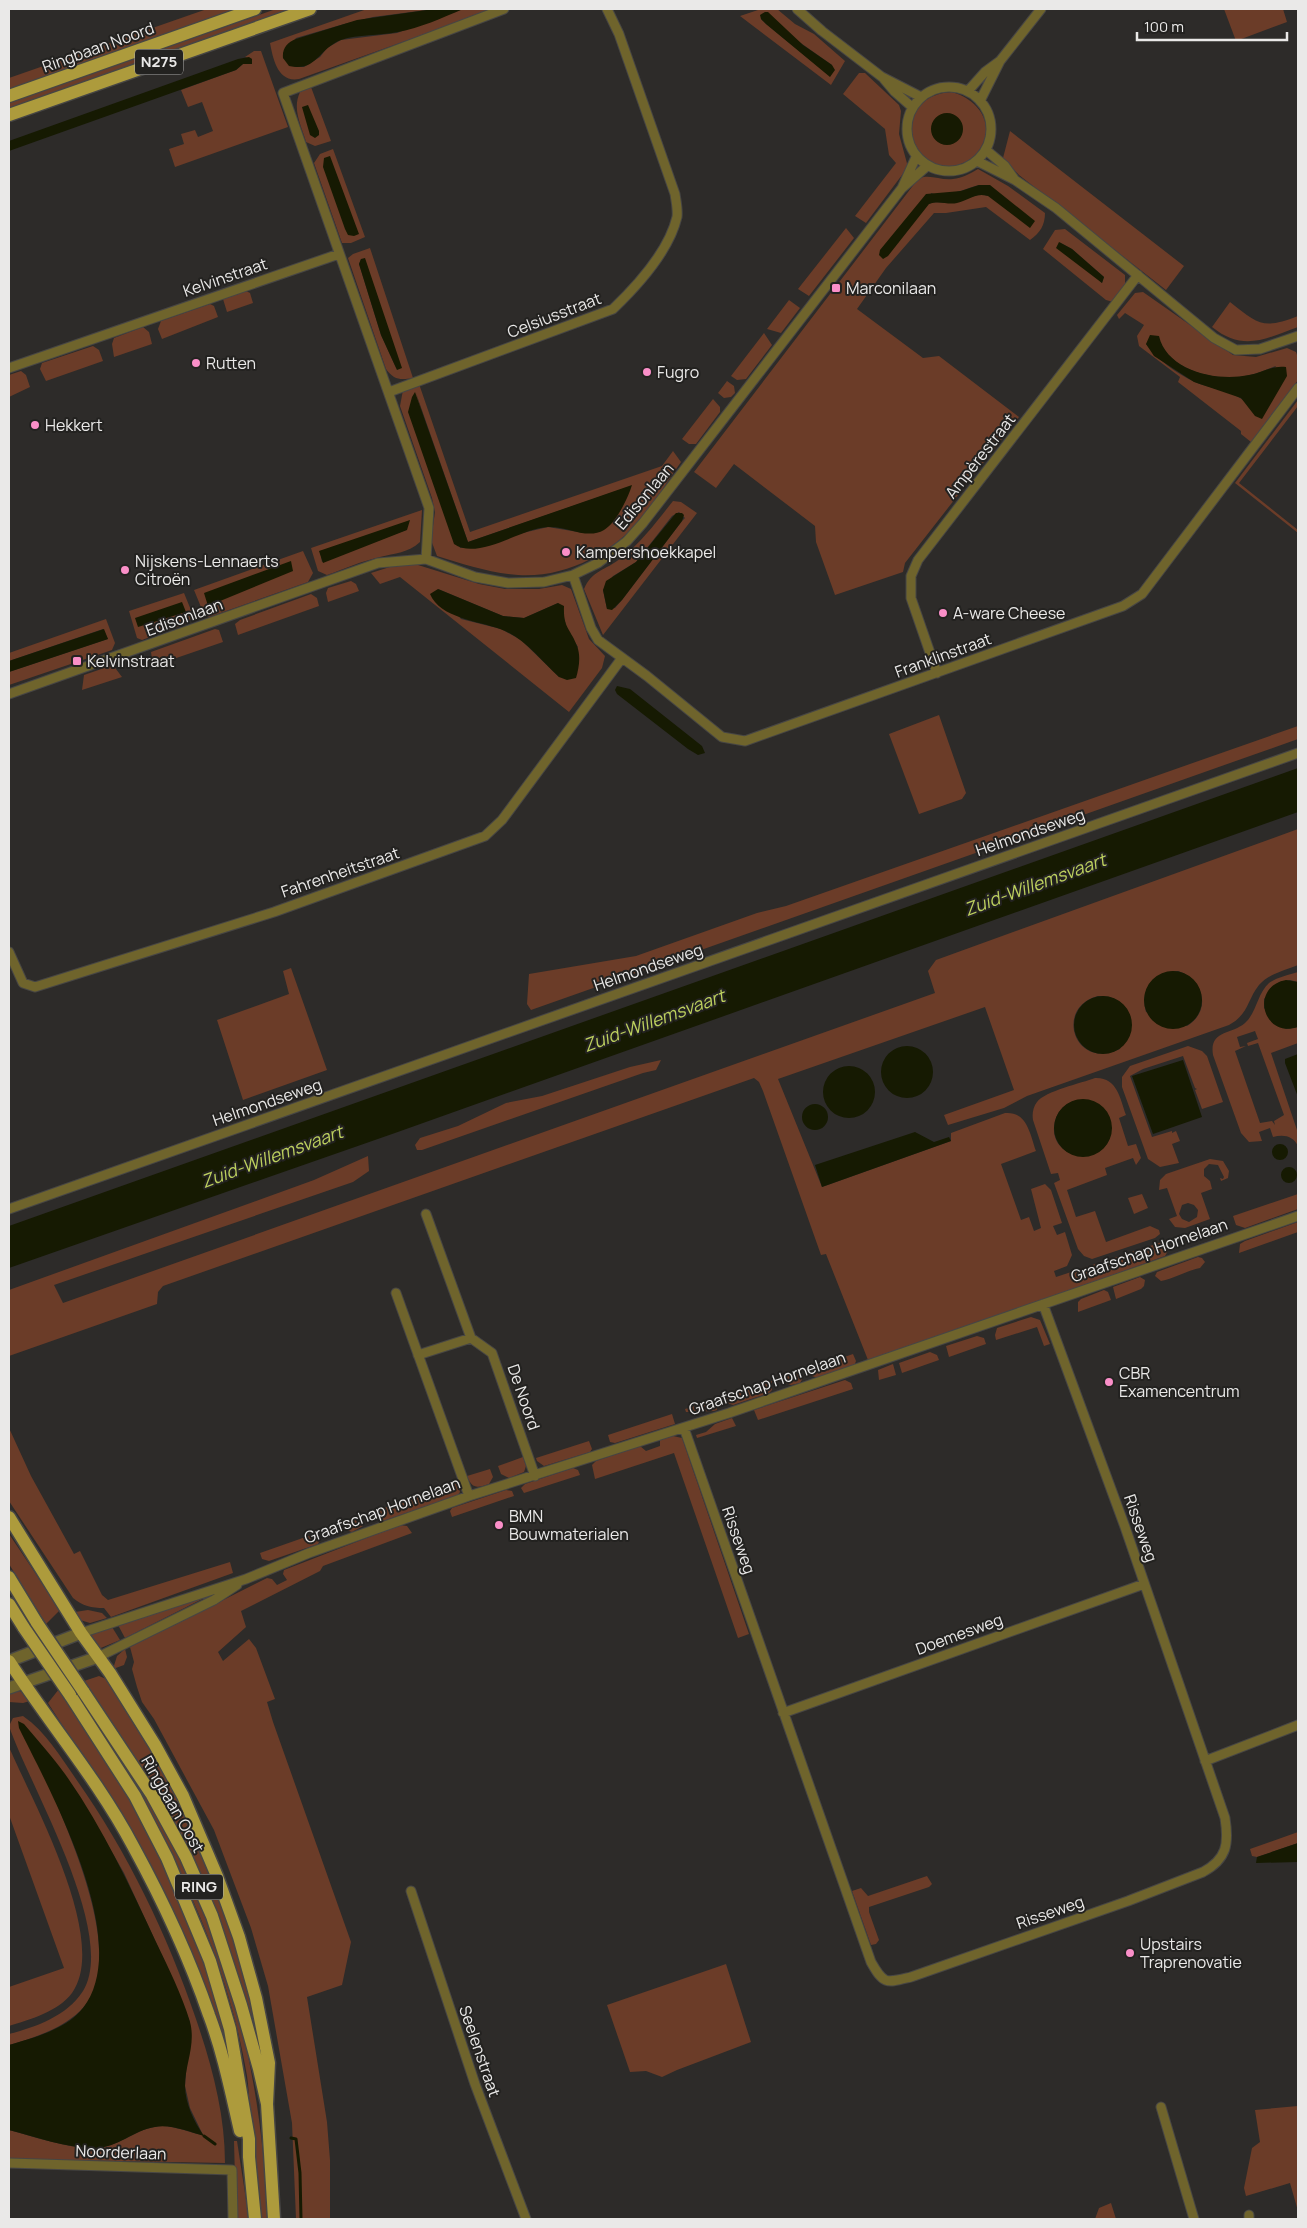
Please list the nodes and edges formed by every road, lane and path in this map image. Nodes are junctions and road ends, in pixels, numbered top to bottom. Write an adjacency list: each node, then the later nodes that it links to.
1 (255, 9): 10 (main road, Ringbaan Noord / N275)
2 (310, 9): 14 (main road, N275)
3 (504, 9): 21 (street)
4 (607, 9): 26 (street, Celsiusstraat)
5 (797, 9): 8 (street)
6 (1041, 9): 7 (street)
7 (1000, 61): 9 (street); 12 (street)
8 (882, 76): 11 (street); 13 (street)
9 (968, 91): 11 (street); 12 (street)
10 (9, 96)
11 (921, 97): 13 (street)
12 (980, 101): 15 (street)
13 (912, 107): 16 (street)
14 (9, 116)
15 (986, 150): 17 (street); 19 (street)
16 (916, 157): 18 (street); 20 (street, Edisonlaan)
17 (977, 161): 18 (street); 19 (street)
18 (927, 166): 20 (street, Edisonlaan)
19 (1015, 180): 22 (street)
20 (902, 188): 28 (street, Edisonlaan)
21 (338, 254): 24 (street, Kelvinstraat); 26 (street)
22 (1138, 275): 23 (street); 30 (street, Ampèrestraat)
23 (1298, 337)
24 (9, 368)
25 (1298, 388): 30 (street, Franklinstraat)
26 (389, 392): 27 (street)
27 (426, 559): 28 (street, Edisonlaan); 31 (street, Edisonlaan)
28 (573, 575): 29 (street, Franklinstraat)
29 (622, 658): 30 (street, Franklinstraat); 33 (street, Fahrenheitstraat)
30 (937, 673)
31 (9, 694)
32 (1298, 753): 34 (street, Helmondseweg)
33 (9, 952)
34 (9, 1209)
35 (426, 1214): 39 (street)
36 (1298, 1216): 38 (street, Graafschap Hornelaan)
37 (396, 1293): 40 (street)
38 (1043, 1304): 41 (street, Graafschap Hornelaan); 47 (street, Risseweg)
39 (471, 1338): 40 (street); 42 (street, De Noord)
40 (418, 1355): 43 (street)
41 (684, 1428): 42 (street, Graafschap Hornelaan); 55 (street, Risseweg)
42 (535, 1476): 43 (street, Graafschap Hornelaan)
43 (469, 1496): 46 (street, Graafschap Hornelaan)
44 (9, 1517): 49 (main road)
45 (9, 1577): 54 (main road, Ringbaan Oost / RING, bridge)
46 (246, 1579): 49 (street, Graafschap Hornelaan); 50 (street, Graafschap Hornelaan)
47 (1144, 1584): 55 (street, Doemesweg); 57 (street, Risseweg)
48 (9, 1604): 54 (main road, Ringbaan Oost / RING, bridge)
49 (81, 1633): 50 (main road); 51 (street, Graafschap Hornelaan)
50 (98, 1657): 52 (street, Graafschap Hornelaan); 59 (main road)
51 (9, 1661): 52 (main road)
52 (24, 1683): 53 (street, Graafschap Hornelaan); 61 (main road)
53 (9, 1688)
54 (76, 1693): 59 (main road, Ringbaan Oost / RING); 61 (main road, Ringbaan Oost / RING)
55 (783, 1713): 57 (street, Risseweg)
56 (1298, 1725): 57 (street)
57 (1205, 1761)
58 (411, 1891): 66 (street, Seelenstraat)
59 (267, 2104): 65 (main road, Ringbaan Oost / RING)
60 (1160, 2107): 67 (street)
61 (249, 2157): 64 (main road, Ringbaan Oost / RING)
62 (9, 2163): 63 (street, Noorderlaan)
63 (233, 2219)
64 (255, 2219)
65 (274, 2219)
66 (526, 2219)
67 (1194, 2219)

